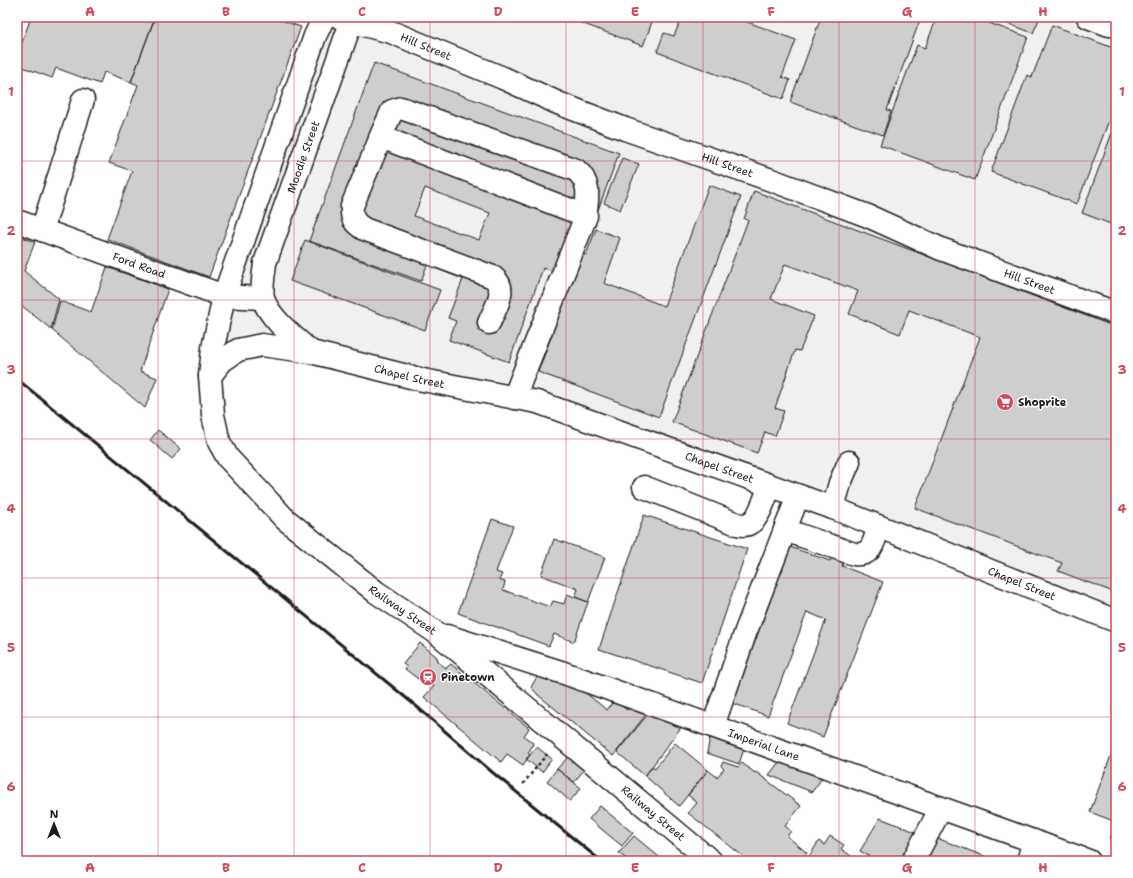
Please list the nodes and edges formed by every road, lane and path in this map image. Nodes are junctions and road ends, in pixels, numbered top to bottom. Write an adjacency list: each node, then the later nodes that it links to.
1 (324, 17): 10 (street)
2 (1088, 17): 4 (street)
3 (348, 19): 11 (street, Moodie Street); 12 (street, Hill Street)
4 (1116, 25)
5 (83, 100): 9 (street)
6 (380, 138): 7 (street); 7 (street); 13 (street)
7 (585, 217): 16 (street)
8 (17, 221): 9 (street, Ford Road)
9 (42, 230): 10 (street, Ford Road)
10 (224, 296): 11 (street, Ford Road); 15 (street, Railway Street)
11 (263, 298): 14 (street, Chapel Street)
12 (1116, 313)
13 (489, 323)
14 (311, 352): 15 (street, Chapel Street); 16 (street, Chapel Street)
15 (210, 376): 25 (street, Railway Street)
16 (514, 398): 18 (street, Chapel Street)
17 (849, 462): 21 (street)
18 (770, 486): 19 (street); 20 (street, Chapel Street)
19 (644, 488)
20 (798, 496): 21 (street, Chapel Street); 23 (street)
21 (833, 508): 22 (street, Chapel Street)
22 (879, 527): 23 (street); 24 (street, Chapel Street)
23 (785, 530): 26 (street)
24 (1116, 621)
25 (437, 633): 26 (street, Imperial Lane); 27 (street, Railway Street)
26 (714, 726): 29 (street, Imperial Lane)
27 (561, 736): 28 (path); 31 (street, Railway Street)
28 (523, 784)
29 (941, 808): 30 (street, Imperial Lane); 32 (street)
30 (1031, 851): 33 (street, Imperial Lane)
31 (710, 861)
32 (913, 861)
33 (1089, 861)

